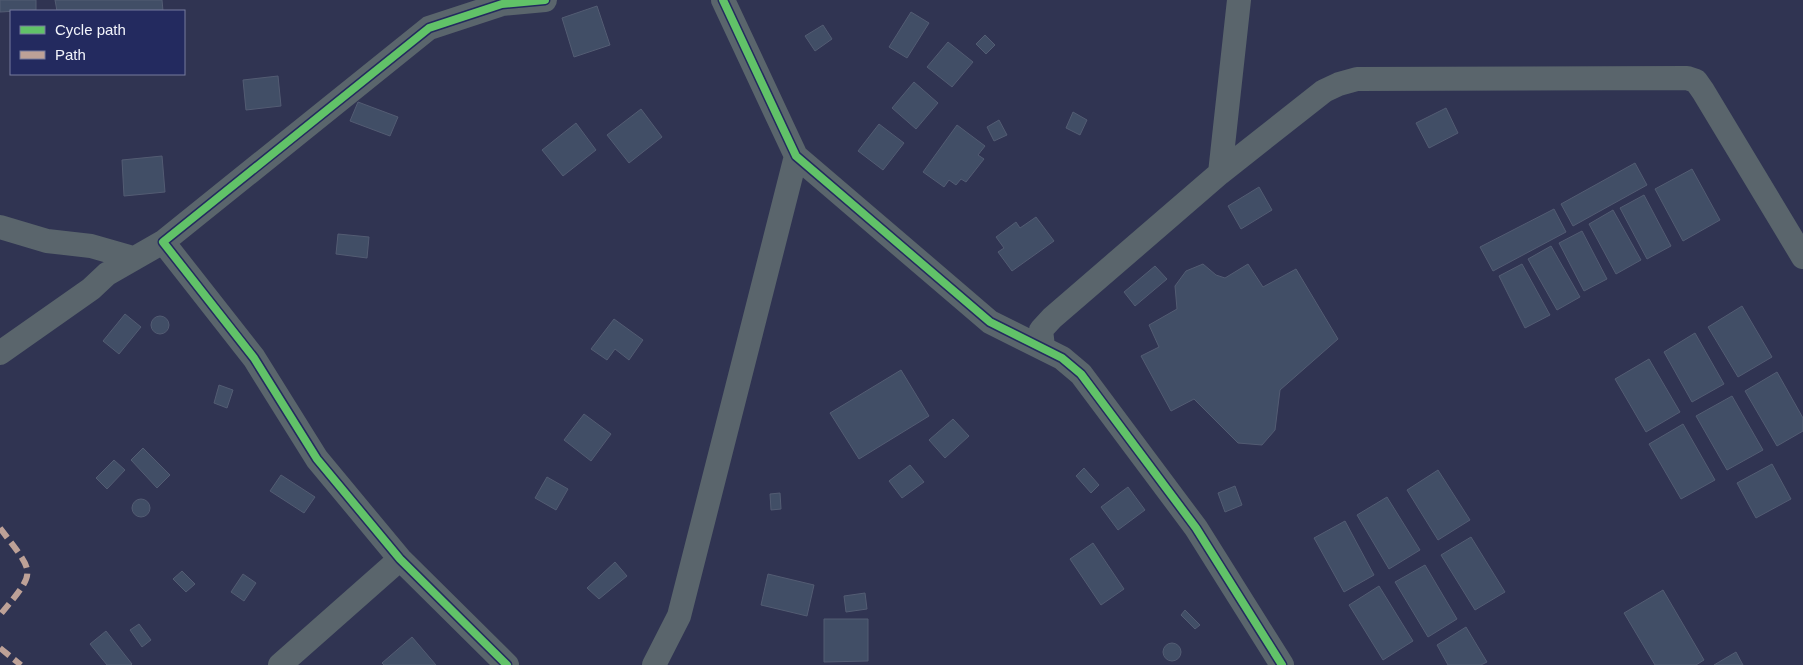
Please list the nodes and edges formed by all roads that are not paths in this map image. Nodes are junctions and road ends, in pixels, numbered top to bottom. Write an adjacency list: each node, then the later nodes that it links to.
1 (545, 0): 7 (street)
2 (723, 0): 4 (street)
3 (1239, 0): 5 (street)
4 (796, 156): 10 (street); 15 (street)
5 (1220, 173): 8 (street); 10 (street)
6 (0, 227): 9 (street)
7 (163, 242): 9 (street); 12 (street)
8 (1803, 257)
9 (133, 258): 11 (street)
10 (1042, 347): 16 (street)
11 (0, 353)
12 (400, 559): 13 (street); 14 (street)
13 (280, 665)
14 (507, 665)
15 (654, 665)
16 (1282, 665)

